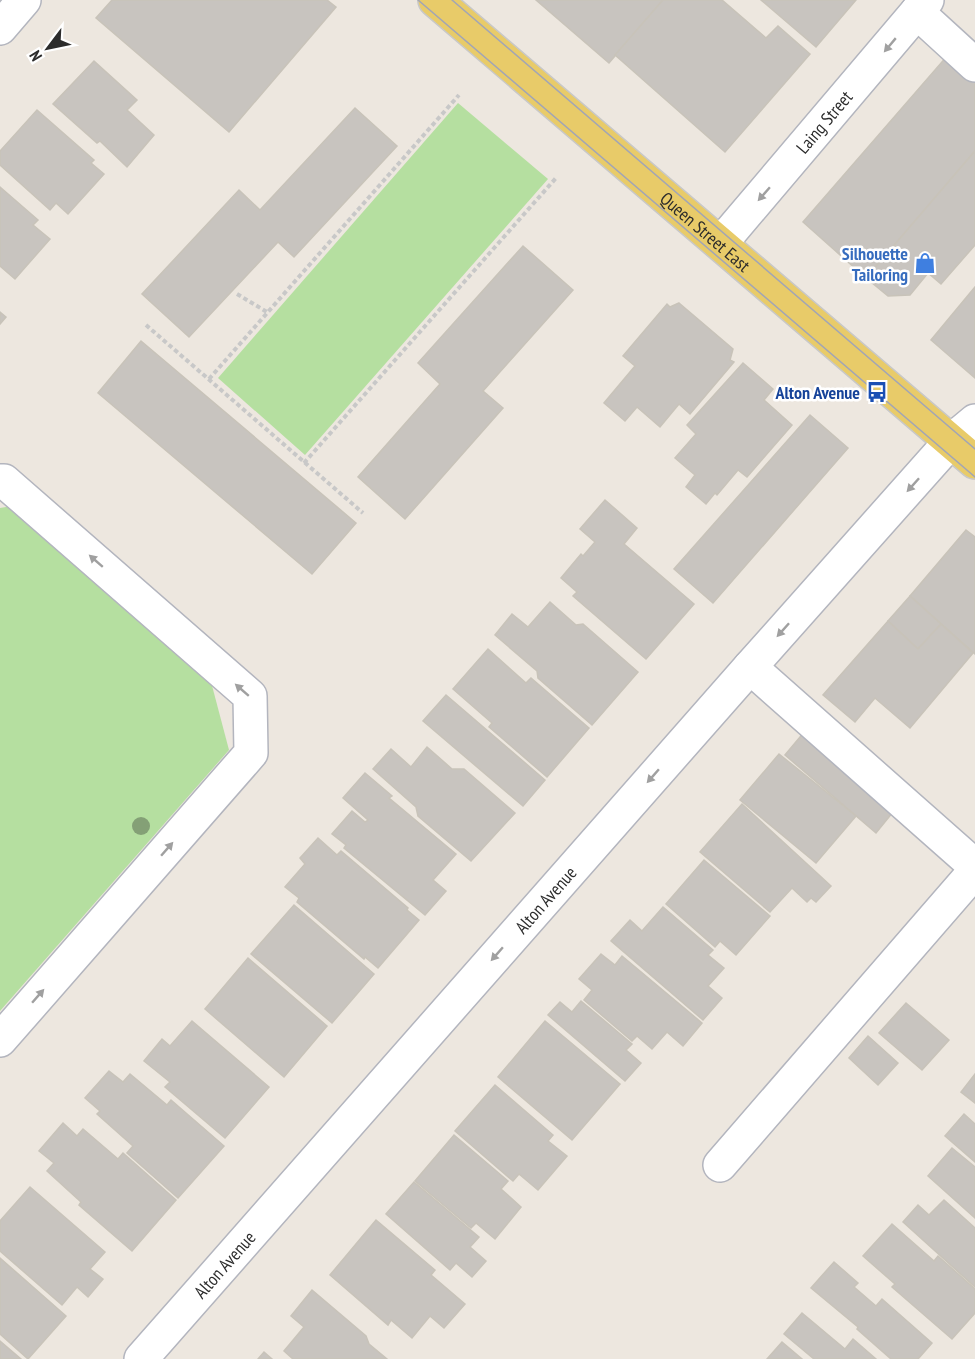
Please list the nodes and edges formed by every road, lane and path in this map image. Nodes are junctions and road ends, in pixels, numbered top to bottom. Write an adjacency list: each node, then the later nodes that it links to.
1 (24, 0): 4 (street)
2 (435, 0): 8 (main road, Queen Street East)
3 (922, 6): 5 (street); 8 (street, Laing Street, one-way to 8)
4 (0, 27)
5 (975, 65)
6 (459, 95): 10 (path)
7 (556, 178): 14 (path)
8 (721, 243): 13 (main road, Queen Street East)
9 (237, 294): 10 (path)
10 (267, 312): 12 (path)
11 (147, 325): 12 (path)
12 (209, 379): 14 (path)
13 (967, 441): 17 (street, Alton Avenue, one-way to 17)
14 (304, 463): 16 (path)
15 (0, 481): 20 (street, one-way to 15)
16 (363, 513)
17 (750, 667): 18 (street); 22 (street, Alton Avenue, one-way to 22)
18 (975, 866)
19 (975, 871): 21 (street)
20 (0, 1041)
21 (720, 1165)
22 (141, 1359)

